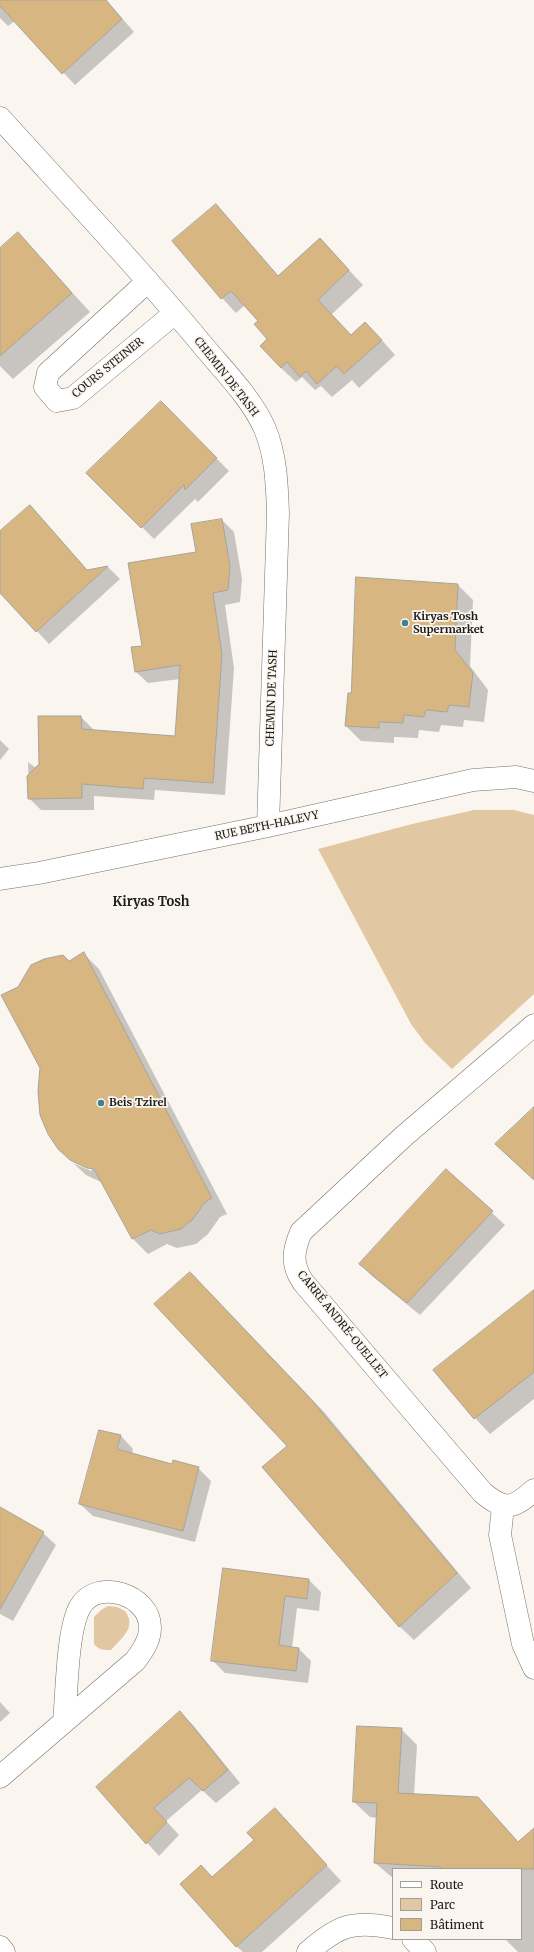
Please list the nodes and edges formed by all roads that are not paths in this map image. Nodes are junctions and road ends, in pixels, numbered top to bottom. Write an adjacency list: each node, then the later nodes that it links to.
1 (0, 118): 2 (street, CHEMIN DE TASH)
2 (148, 281): 3 (street, CHEMIN DE TASH); 3 (street, COURS STEINER)
3 (175, 313): 5 (street, CHEMIN DE TASH)
4 (534, 780): 5 (street, RUE BETH-HALEVY)
5 (268, 826): 6 (street, RUE BETH-HALEVY)
6 (0, 879)
7 (534, 1025): 9 (street, CARRÉ ANDRÉ-OUELLET)
8 (534, 1490): 9 (street)
9 (502, 1506): 10 (street)
10 (534, 1668)
11 (64, 1721): 11 (street); 12 (street)
12 (0, 1777)
13 (392, 1928): 17 (street)
14 (414, 1940): 18 (street)
15 (0, 1947): 16 (street)
16 (4, 1952)
17 (308, 1952)
18 (425, 1952)

